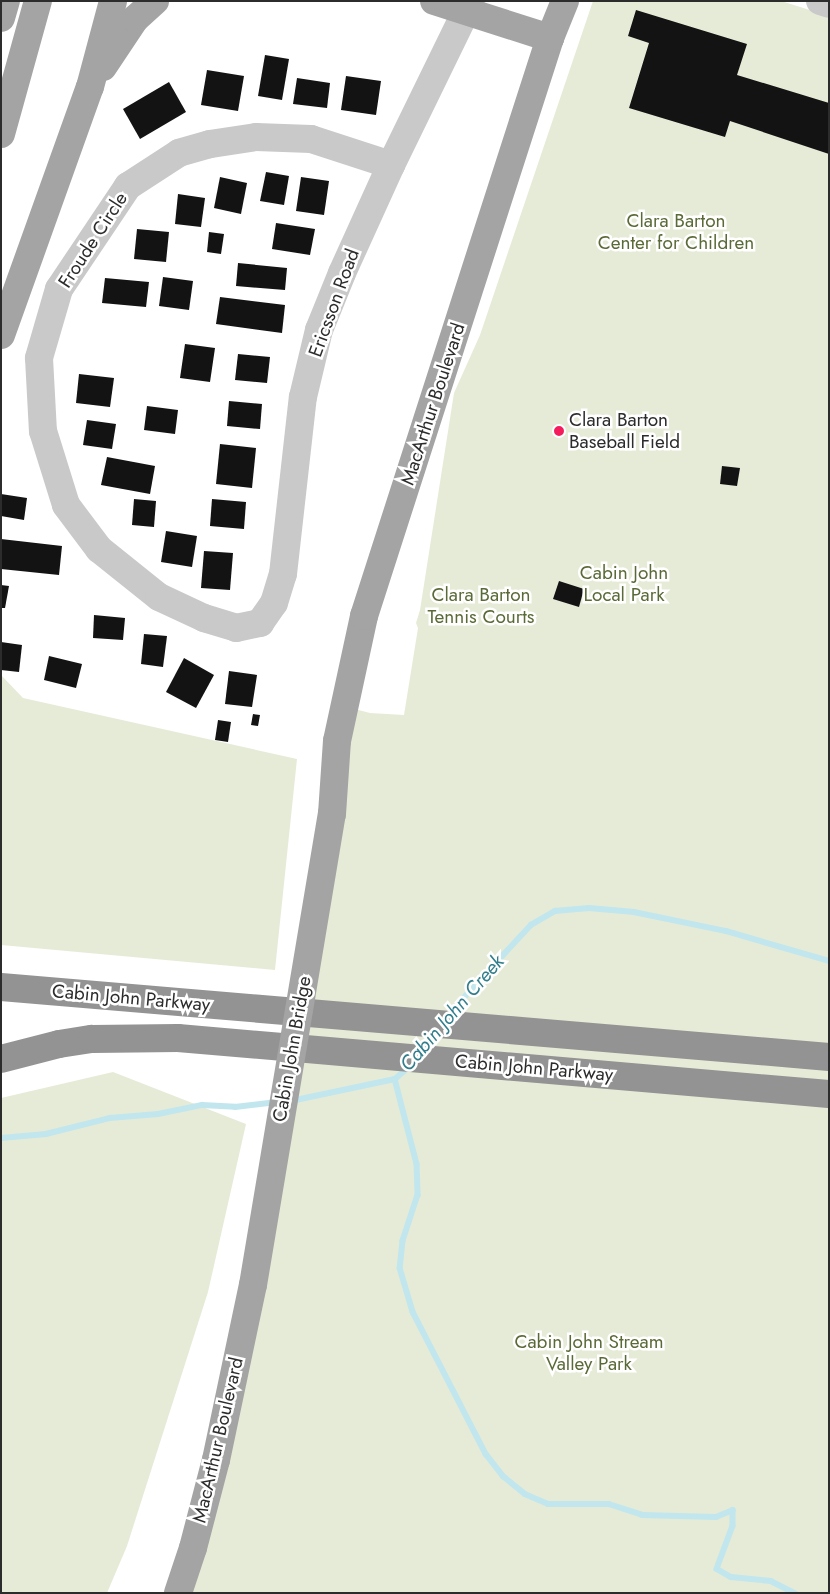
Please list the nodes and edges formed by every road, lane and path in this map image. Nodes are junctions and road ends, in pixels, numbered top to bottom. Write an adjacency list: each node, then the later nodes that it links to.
1 (6, 1): 10 (main road)
2 (38, 1): 13 (main road)
3 (113, 1): 12 (main road)
4 (155, 1): 12 (main road)
5 (434, 1): 9 (main road)
6 (565, 1): 11 (main road, MacArthur Boulevard)
7 (820, 1): 8 (street)
8 (829, 4)
9 (468, 6): 11 (main road); 14 (street, Ericsson Road)
10 (1, 18)
11 (550, 38): 17 (main road, MacArthur Boulevard)
12 (90, 86): 15 (main road)
13 (1, 134)
14 (391, 165): 16 (street, Ericsson Road); 16 (street, Froude Circle)
15 (1, 335)
16 (204, 618)
17 (332, 814): 22 (main road, Cabin John Bridge, bridge)
18 (1, 987): 19 (highway, Cabin John Parkway)
19 (829, 1057)
20 (1, 1059): 21 (highway, Cabin John Parkway)
21 (829, 1094)
22 (252, 1285): 23 (main road, MacArthur Boulevard)
23 (178, 1593)

